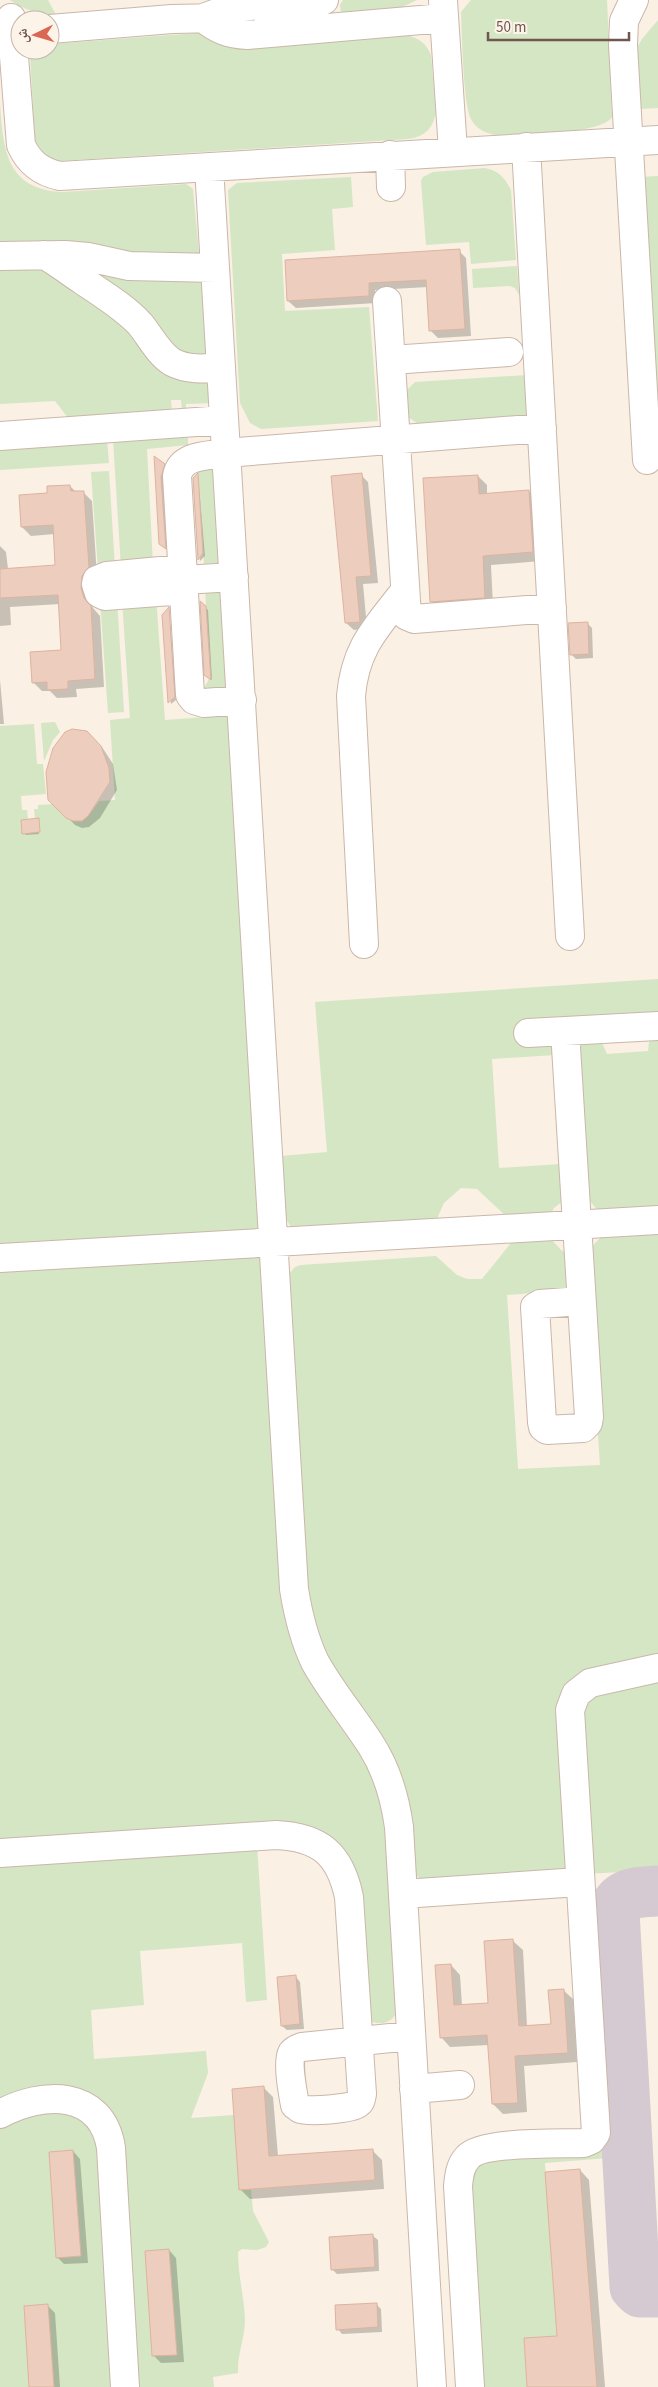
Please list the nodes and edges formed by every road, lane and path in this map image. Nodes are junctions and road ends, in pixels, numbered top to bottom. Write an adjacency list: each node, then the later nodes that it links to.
1 (288, 0): 4 (street)
2 (324, 0): 4 (street)
3 (634, 0): 9 (street)
4 (204, 9): 5 (street); 6 (street)
5 (444, 9): 11 (street)
6 (60, 28)
7 (14, 60): 13 (street)
8 (658, 140): 9 (street)
9 (628, 142): 10 (street); 23 (street)
10 (526, 147): 11 (street); 24 (street)
11 (453, 151): 12 (street)
12 (390, 155): 13 (street); 14 (street)
13 (209, 167): 17 (street)
14 (391, 187)
15 (44, 255): 16 (street); 17 (street); 21 (street)
16 (0, 256)
17 (215, 268): 21 (street)
18 (387, 301): 20 (street)
19 (508, 352): 20 (street)
20 (391, 360): 26 (street)
21 (221, 367): 22 (street)
22 (224, 420): 25 (street); 27 (street)
23 (652, 421): 28 (street)
24 (542, 428): 26 (street); 32 (street)
25 (0, 436)
26 (395, 440): 27 (street); 31 (street)
27 (226, 453): 29 (street); 30 (street)
28 (648, 460)
29 (234, 577): 30 (street); 33 (street)
30 (183, 580): 33 (street)
31 (404, 592): 32 (street); 35 (street)
32 (552, 608): 34 (street)
33 (242, 700): 41 (street)
34 (570, 936)
35 (364, 944)
36 (658, 1026): 37 (street)
37 (565, 1031): 38 (street); 40 (street)
38 (528, 1033)
39 (658, 1220): 40 (street)
40 (576, 1225): 41 (street); 43 (street)
41 (274, 1242): 42 (street); 47 (street)
42 (0, 1258)
43 (580, 1301)
44 (658, 1668): 46 (street)
45 (0, 1853): 48 (street)
46 (579, 1882): 47 (street); 54 (street)
47 (403, 1894): 48 (street)
48 (410, 2036): 50 (street)
49 (460, 2086): 50 (street)
50 (414, 2089): 53 (street)
51 (0, 2114): 52 (street)
52 (125, 2387)
53 (432, 2387)
54 (470, 2387)

